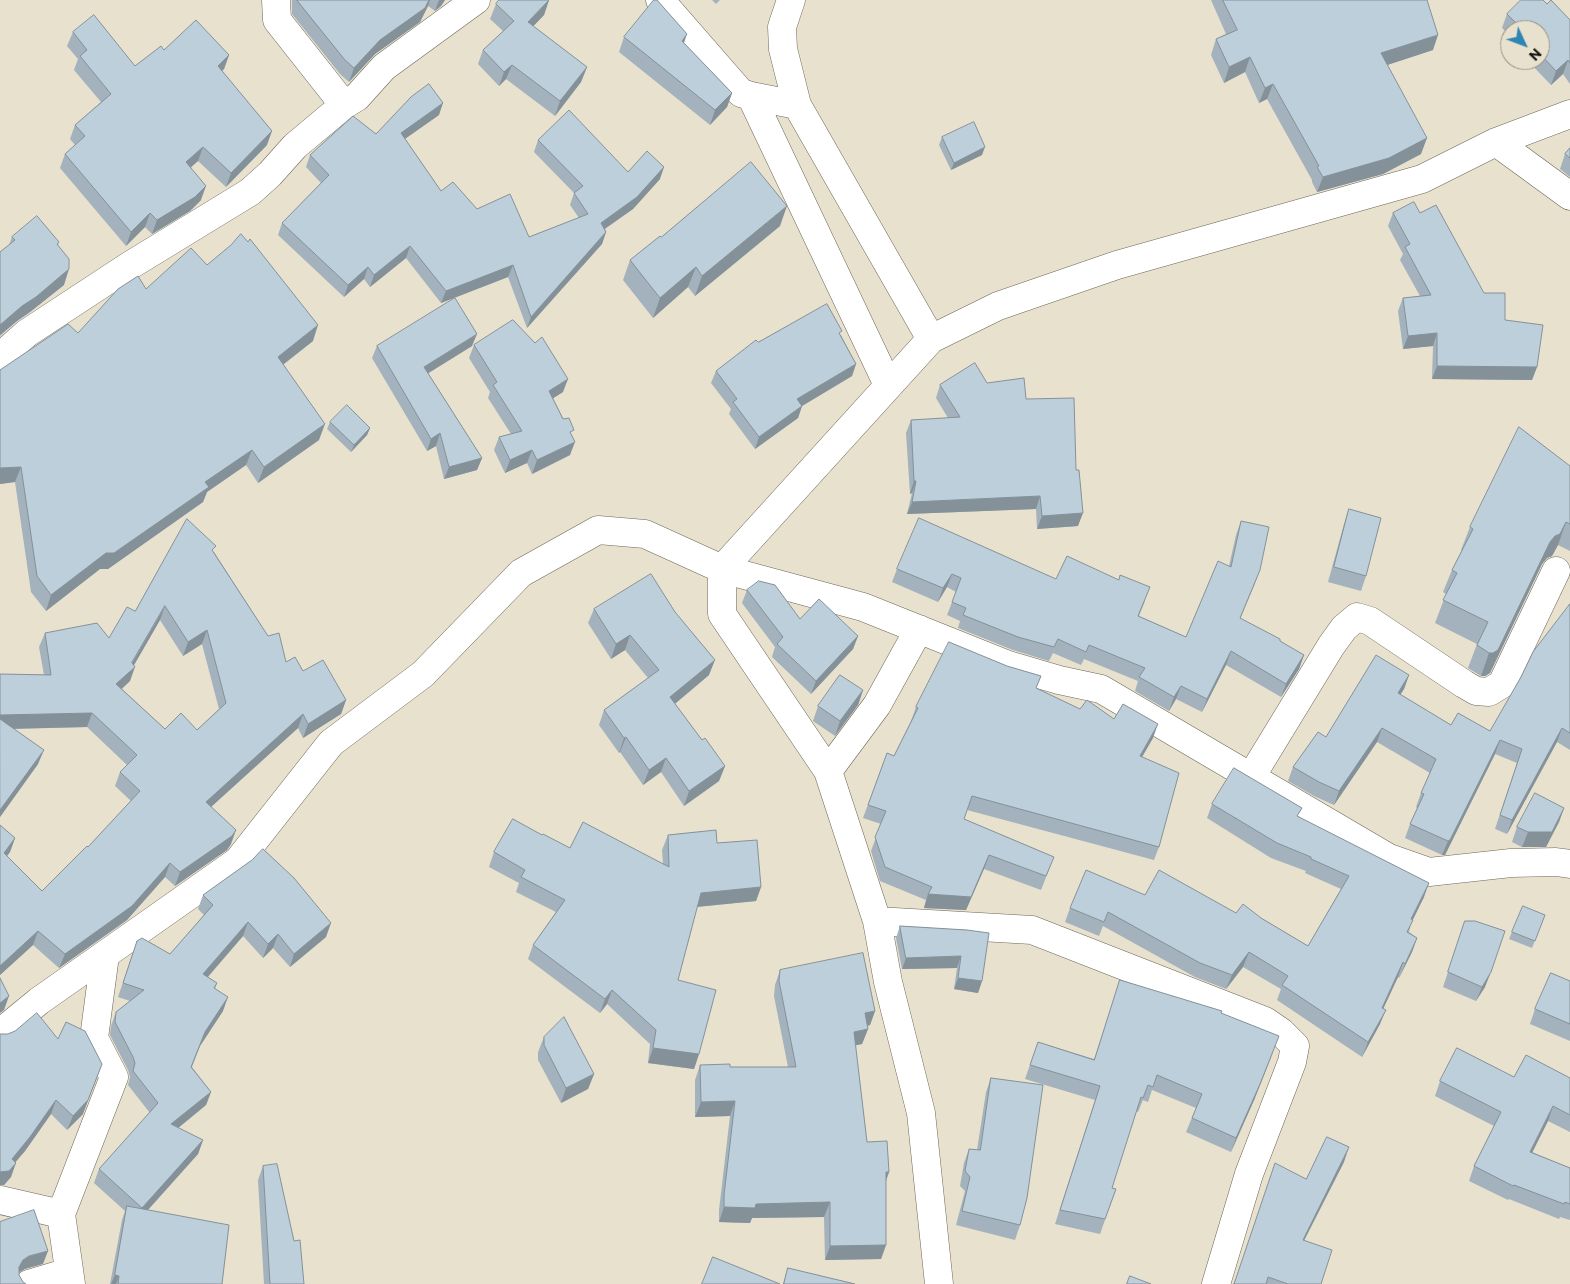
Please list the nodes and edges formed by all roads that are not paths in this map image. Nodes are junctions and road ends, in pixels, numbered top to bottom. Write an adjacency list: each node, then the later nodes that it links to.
1 (276, 0): 7 (street)
2 (476, 0): 7 (street)
3 (660, 0): 5 (street)
4 (791, 0): 6 (street)
5 (751, 96): 6 (street); 13 (street)
6 (797, 105): 11 (street)
7 (344, 106): 12 (street)
8 (1570, 114): 9 (street)
9 (1496, 142): 10 (street); 11 (street)
10 (1570, 196)
11 (931, 339): 13 (street)
12 (0, 358)
13 (888, 385): 14 (street)
14 (722, 569): 16 (street); 17 (street); 21 (street)
15 (1556, 571): 18 (street)
16 (918, 629): 17 (street); 18 (street)
17 (828, 772): 20 (street)
18 (1251, 777): 19 (street)
19 (1570, 864)
20 (877, 920): 27 (street); 28 (street)
21 (105, 955): 22 (street); 24 (street)
22 (0, 1033)
23 (0, 1200): 24 (street)
24 (61, 1214): 25 (street)
25 (70, 1278): 26 (street)
26 (29, 1284)
27 (939, 1284)
28 (1216, 1284)

